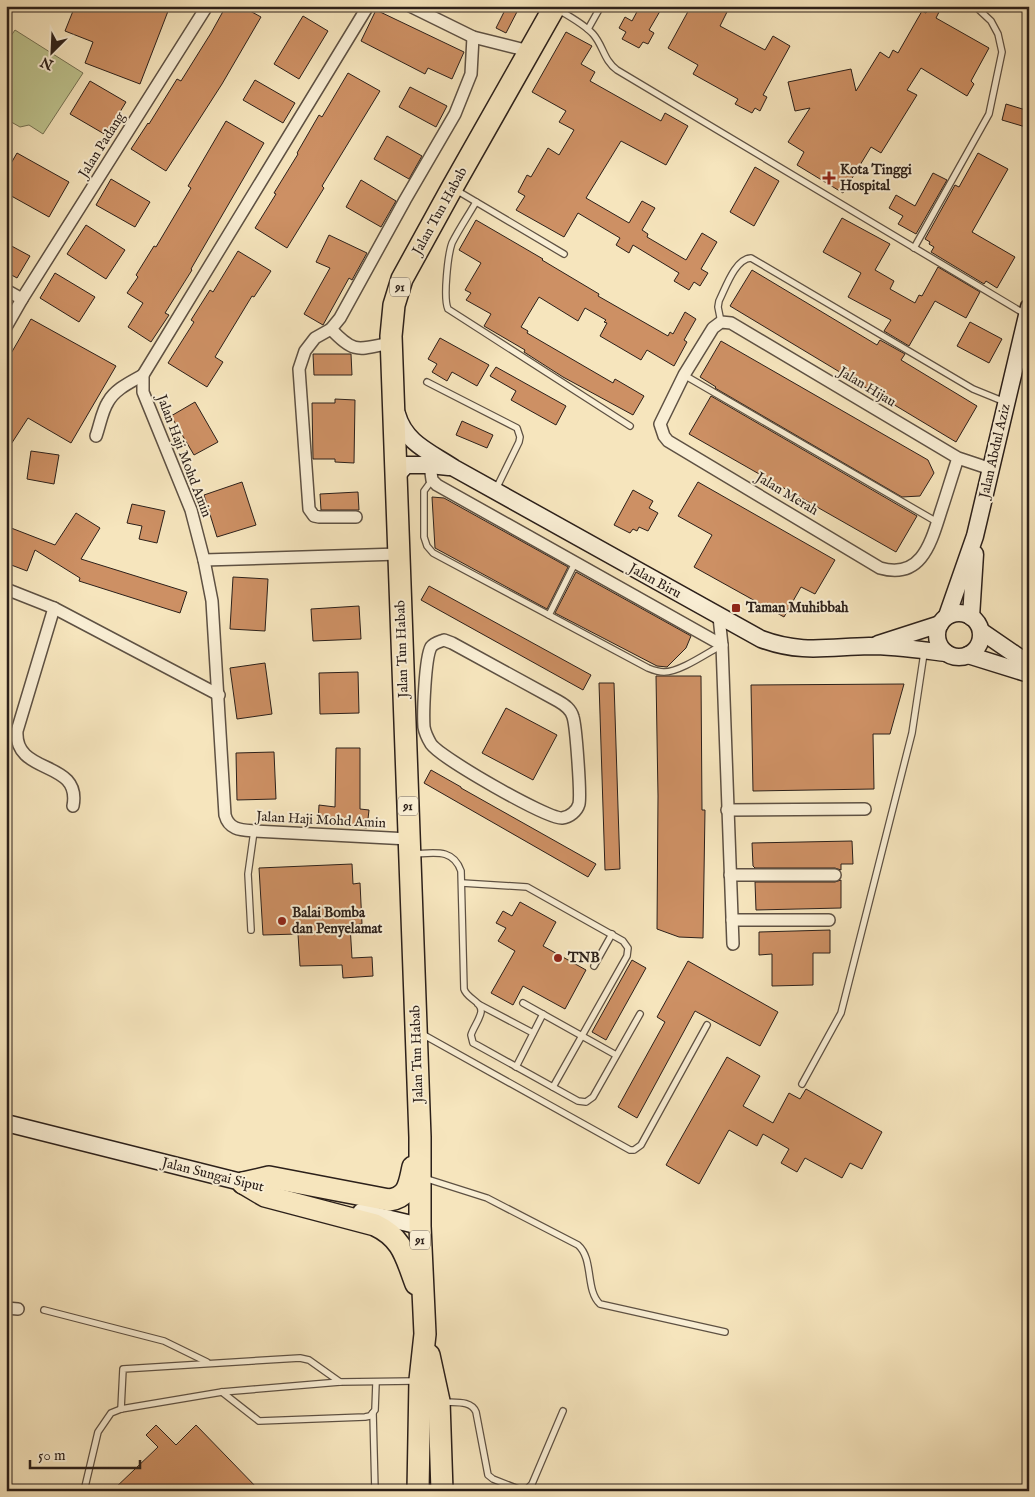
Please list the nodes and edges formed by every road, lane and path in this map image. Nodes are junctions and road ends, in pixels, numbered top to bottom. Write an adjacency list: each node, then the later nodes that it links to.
1 (207, 6): 15 (street, Jalan Padang)
2 (368, 6): 21 (street)
3 (410, 6): 8 (street)
4 (601, 6): 7 (lane)
5 (975, 6): 12 (lane)
6 (555, 7): 7 (lane); 9 (highway, Jalan Tun Habab / 91)
7 (588, 29): 12 (lane)
8 (473, 37): 9 (street); 19 (street)
9 (529, 51): 10 (highway, Jalan Tun Habab / 91)
10 (452, 188): 11 (lane); 20 (highway, Jalan Tun Habab / 91)
11 (476, 202): 13 (lane); 26 (lane)
12 (914, 248): 16 (lane)
13 (564, 254)
14 (6, 290): 15 (street)
15 (22, 299): 18 (street, Jalan Padang)
16 (1028, 311): 25 (street, Jalan Abdul Aziz)
17 (726, 322): 22 (street, Jalan Merah); 25 (lane); 28 (street, Jalan Hijau)
18 (6, 326)
19 (331, 330): 20 (street); 34 (street)
20 (391, 344): 24 (highway, Jalan Tun Habab / 91)
21 (143, 375): 27 (street); 38 (street, Jalan Haji Mohd Amin)
22 (684, 375): 35 (lane); 35 (street, Jalan Merah)
23 (427, 382): 33 (lane)
24 (393, 399): 29 (street, Jalan Biru); 32 (highway, Jalan Tun Habab / 91)
25 (1006, 403): 30 (street, Jalan Abdul Aziz)
26 (630, 426)
27 (96, 436)
28 (958, 458): 30 (street, Jalan Hijau); 35 (street, Jalan Merah)
29 (454, 468): 31 (street, Jalan Biru); 33 (street, Jalan Biru)
30 (991, 469): 36 (street, Jalan Abdul Aziz)
31 (431, 472): 32 (street, Jalan Biru); 39 (street); 42 (lane)
32 (396, 476): 37 (highway, Jalan Tun Habab / 91)
33 (496, 491): 43 (street, Jalan Biru)
34 (356, 517)
35 (938, 522)
36 (976, 536): 44 (street); 45 (street)
37 (399, 554): 38 (street); 54 (highway, Jalan Tun Habab / 91)
38 (204, 560): 56 (street, Jalan Haji Mohd Amin)
39 (575, 563): 42 (lane); 47 (street)
40 (6, 590): 41 (street)
41 (54, 608): 56 (street); 57 (street)
42 (549, 615): 47 (lane)
43 (719, 617): 47 (street); 48 (street, Jalan Biru)
44 (972, 617): 45 (street); 46 (street)
45 (943, 620): 48 (street, Jalan Biru); 50 (street)
46 (981, 631): 51 (street); 52 (street)
47 (722, 645): 59 (street)
48 (870, 646): 49 (street, Jalan Biru)
49 (924, 651): 50 (street, Jalan Biru); 81 (lane)
50 (946, 653): 51 (street)
51 (968, 655): 53 (street)
52 (1029, 664)
53 (1029, 674)
54 (403, 675): 55 (street); 61 (highway, Jalan Tun Habab / 91)
55 (426, 681): 55 (street)
56 (219, 695): 60 (street, Jalan Haji Mohd Amin)
57 (73, 806)
58 (865, 809): 59 (street)
59 (727, 810): 62 (street)
60 (254, 831): 61 (street, Jalan Haji Mohd Amin); 67 (lane)
61 (409, 847): 64 (lane); 76 (highway, Jalan Tun Habab / 91)
62 (730, 875): 63 (street); 65 (street)
63 (835, 875)
64 (462, 883): 68 (lane); 72 (lane)
65 (732, 920): 66 (street); 69 (street)
66 (830, 920)
67 (251, 930)
68 (612, 934): 70 (lane); 78 (lane)
69 (733, 944)
70 (594, 966)
71 (523, 1003): 73 (lane)
72 (478, 1004): 77 (lane); 80 (lane)
73 (543, 1014): 77 (lane); 78 (lane)
74 (640, 1014): 79 (lane)
75 (707, 1025): 76 (lane)
76 (416, 1031): 84 (highway, Jalan Tun Habab / 91)
77 (533, 1033): 80 (lane)
78 (582, 1036): 79 (lane); 82 (lane)
79 (616, 1055): 82 (lane)
80 (516, 1067): 82 (lane)
81 (802, 1084)
82 (553, 1087)
83 (6, 1123): 86 (street, Jalan Sungai Siput)
84 (420, 1137): 85 (highway, Jalan Tun Habab / 91); 86 (highway)
85 (420, 1177): 87 (highway, Jalan Tun Habab / 91); 92 (lane)
86 (243, 1183): 87 (street, Jalan Sungai Siput); 88 (highway)
87 (420, 1226): 88 (highway, Jalan Tun Habab / 91)
88 (423, 1303): 93 (highway, Jalan Tun Habab / 91)
89 (6, 1308): 90 (street)
90 (18, 1309)
91 (44, 1310): 94 (lane)
92 (725, 1332)
93 (425, 1334): 98 (highway, Jalan Tun Habab / 91); 98 (highway, Jalan Tun Habab / 91)
94 (208, 1363): 95 (lane); 99 (lane)
95 (340, 1382): 96 (lane); 97 (lane)
96 (376, 1383): 98 (lane); 101 (lane)
97 (222, 1392): 99 (lane); 101 (lane)
98 (426, 1394): 100 (lane); 104 (highway, Jalan Tun Habab / 91); 105 (highway); 106 (highway, Jalan Tun Habab / 91); 107 (highway)
99 (121, 1409): 102 (lane)
100 (563, 1411)
101 (373, 1413): 103 (lane)
102 (84, 1491)
103 (375, 1491)
104 (418, 1491)
105 (428, 1491)
106 (442, 1491)
107 (453, 1491)

